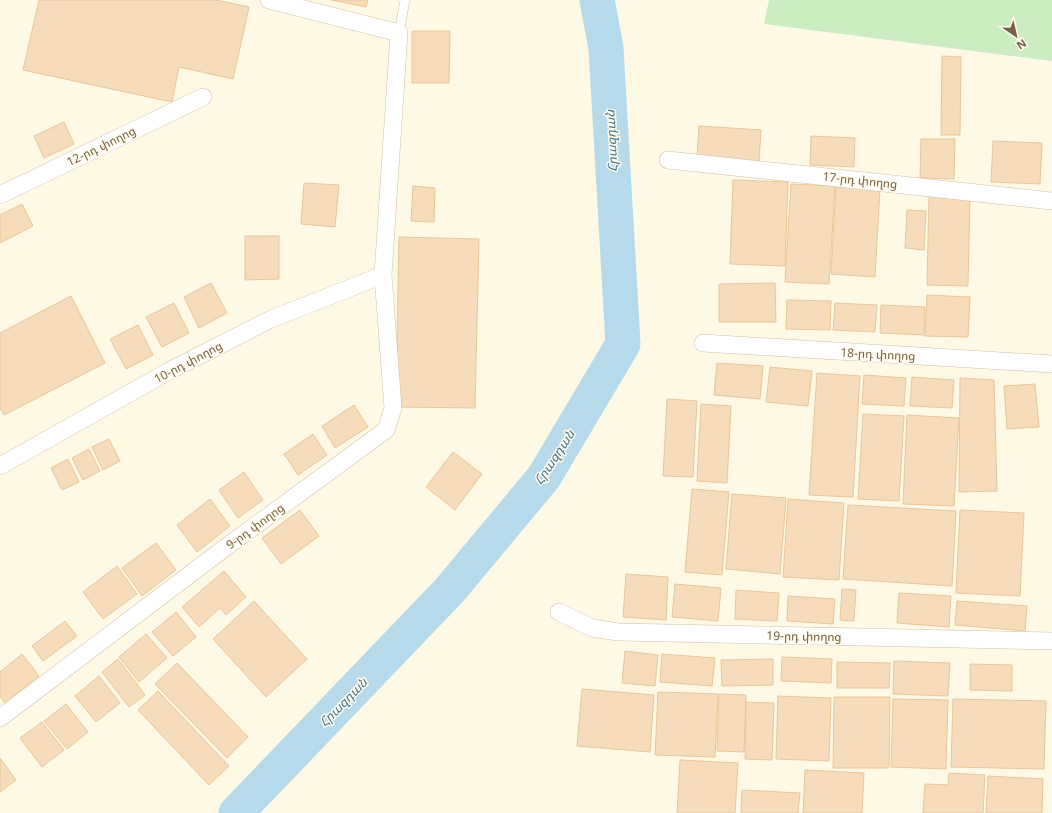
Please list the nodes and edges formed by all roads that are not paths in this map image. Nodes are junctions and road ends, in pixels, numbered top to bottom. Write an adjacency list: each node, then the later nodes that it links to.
1 (269, 0): 3 (street)
2 (405, 0): 3 (lane)
3 (399, 33): 8 (street, 9-րդ փողոց)
4 (203, 96): 6 (street, 12-րդ փողոց)
5 (668, 160): 7 (street, 17-րդ փողոց)
6 (0, 195)
7 (1052, 201)
8 (383, 275): 11 (street, 10-րդ փողոց); 14 (street, 9-րդ փողոց)
9 (703, 343): 10 (street, 18-րդ փողոց)
10 (1052, 364)
11 (0, 466)
12 (559, 612): 13 (street, 19-րդ փողոց)
13 (1052, 641)
14 (0, 718)

